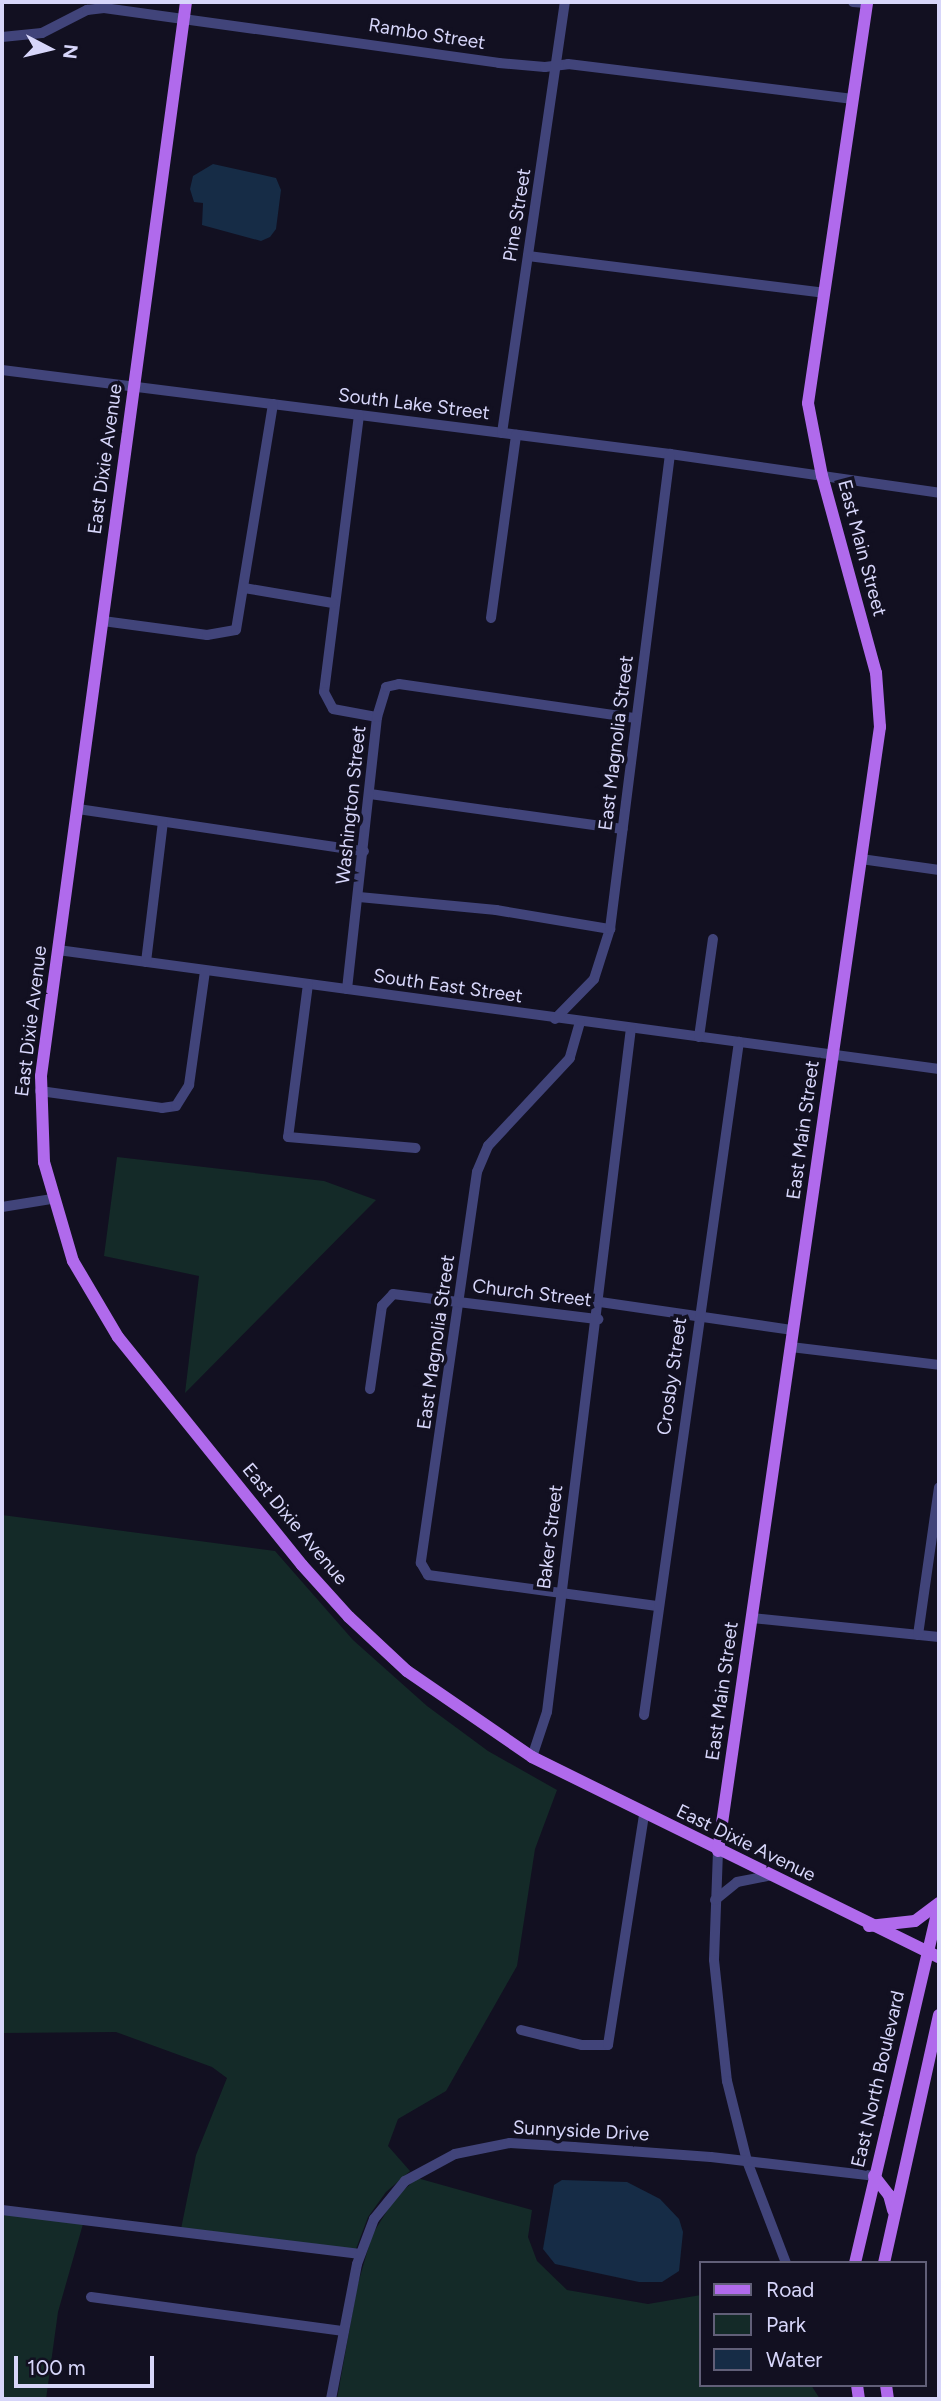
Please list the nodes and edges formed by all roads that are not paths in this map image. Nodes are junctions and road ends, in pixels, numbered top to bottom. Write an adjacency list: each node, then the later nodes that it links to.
1 (186, 2): 4 (main road, East Dixie Avenue)
2 (565, 2): 6 (street, Pine Street)
3 (862, 2): 7 (main road, East Main Street)
4 (184, 17): 5 (street, Rambo Street); 6 (street, Rambo Street); 11 (main road, East Dixie Avenue)
5 (2, 37)
6 (557, 65): 7 (street, Rambo Street); 8 (street, Pine Street)
7 (853, 99): 9 (main road, East Main Street)
8 (528, 256): 9 (street); 14 (street, Pine Street)
9 (824, 293): 17 (main road, East Main Street)
10 (2, 370): 11 (street, South Lake Street)
11 (134, 385): 12 (street, South Lake Street); 22 (main road, East Dixie Avenue)
12 (273, 404): 13 (street, South Lake Street); 19 (street)
13 (359, 415): 14 (street, South Lake Street); 20 (street, Washington Street)
14 (502, 433): 15 (street, South Lake Street)
15 (516, 435): 16 (street, South Lake Street); 21 (street)
16 (670, 454): 17 (street, South Lake Street); 24 (street, East Magnolia Street)
17 (822, 476): 18 (street, South Lake Street); 30 (main road, East Main Street)
18 (939, 493)
19 (244, 588): 20 (street); 22 (street)
20 (332, 603): 23 (street, Washington Street)
21 (491, 618)
22 (103, 621): 26 (main road, East Dixie Avenue)
23 (377, 717): 24 (street); 25 (street, Washington Street)
24 (636, 718): 28 (street, East Magnolia Street)
25 (370, 794): 28 (street); 29 (street, Washington Street)
26 (78, 809): 27 (street); 35 (main road, East Dixie Avenue)
27 (163, 822): 29 (street); 36 (street)
28 (623, 829): 33 (street, East Magnolia Street)
29 (364, 851): 32 (street, Washington Street)
30 (861, 859): 31 (street); 45 (main road, East Main Street)
31 (939, 870)
32 (359, 897): 33 (street); 39 (street, Washington Street)
33 (610, 929): 40 (street, East Magnolia Street)
34 (713, 939): 43 (street)
35 (58, 950): 36 (street, South East Street); 47 (main road, East Dixie Avenue)
36 (146, 962): 37 (street, South East Street)
37 (205, 971): 38 (street, South East Street); 47 (street)
38 (308, 984): 39 (street, South East Street); 48 (street)
39 (347, 989): 40 (street, South East Street)
40 (555, 1019): 41 (street, South East Street)
41 (580, 1022): 42 (street, South East Street); 51 (street, East Magnolia Street)
42 (631, 1028): 43 (street, South East Street); 52 (street)
43 (699, 1037): 44 (street, South East Street)
44 (739, 1042): 45 (street, South East Street); 53 (street, Crosby Street)
45 (833, 1055): 46 (street, South East Street); 55 (main road, East Main Street)
46 (939, 1069)
47 (40, 1091): 49 (main road, East Dixie Avenue)
48 (416, 1148)
49 (52, 1199): 50 (street); 66 (main road, East Dixie Avenue)
50 (2, 1207)
51 (460, 1302): 54 (street, Church Street); 58 (street, Church Street); 60 (street, East Magnolia Street)
52 (600, 1302): 53 (street, Church Street); 54 (street, Church Street)
53 (697, 1318): 55 (street, Church Street); 61 (street, Crosby Street)
54 (598, 1320): 60 (street, Baker Street)
55 (793, 1330): 56 (main road, East Main Street)
56 (791, 1347): 57 (street); 62 (main road, East Main Street)
57 (939, 1365)
58 (370, 1389)
59 (939, 1487): 63 (street)
60 (561, 1594): 61 (street); 66 (street, Baker Street)
61 (657, 1606): 65 (street, Crosby Street)
62 (752, 1618): 63 (street); 68 (main road, East Main Street)
63 (919, 1635): 64 (street)
64 (939, 1637)
65 (644, 1715)
66 (532, 1757): 67 (main road, East Dixie Avenue)
67 (644, 1814): 68 (main road, East Dixie Avenue); 75 (street)
68 (718, 1851): 69 (main road, East Dixie Avenue); 70 (street, East Main Street)
69 (769, 1876): 70 (street); 72 (main road, East Dixie Avenue)
70 (715, 1900): 76 (street, East Main Street)
71 (939, 1903): 72 (main road); 73 (main road, East North Boulevard)
72 (869, 1926): 73 (main road, East Dixie Avenue)
73 (933, 1955): 77 (main road, East North Boulevard)
74 (939, 2015): 79 (main road)
75 (521, 2030)
76 (747, 2161): 77 (street, Sunnyside Drive); 80 (street, Sunnyside Drive); 81 (street, East Main Street)
77 (874, 2176): 79 (main road); 82 (main road, East North Boulevard)
78 (2, 2210): 80 (street)
79 (894, 2214): 83 (main road)
80 (360, 2254): 85 (street, Sunnyside Drive)
81 (785, 2261)
82 (855, 2261)
83 (884, 2261)
84 (91, 2297): 85 (street)
85 (344, 2330): 86 (street, Sunnyside Drive)
86 (331, 2399)

